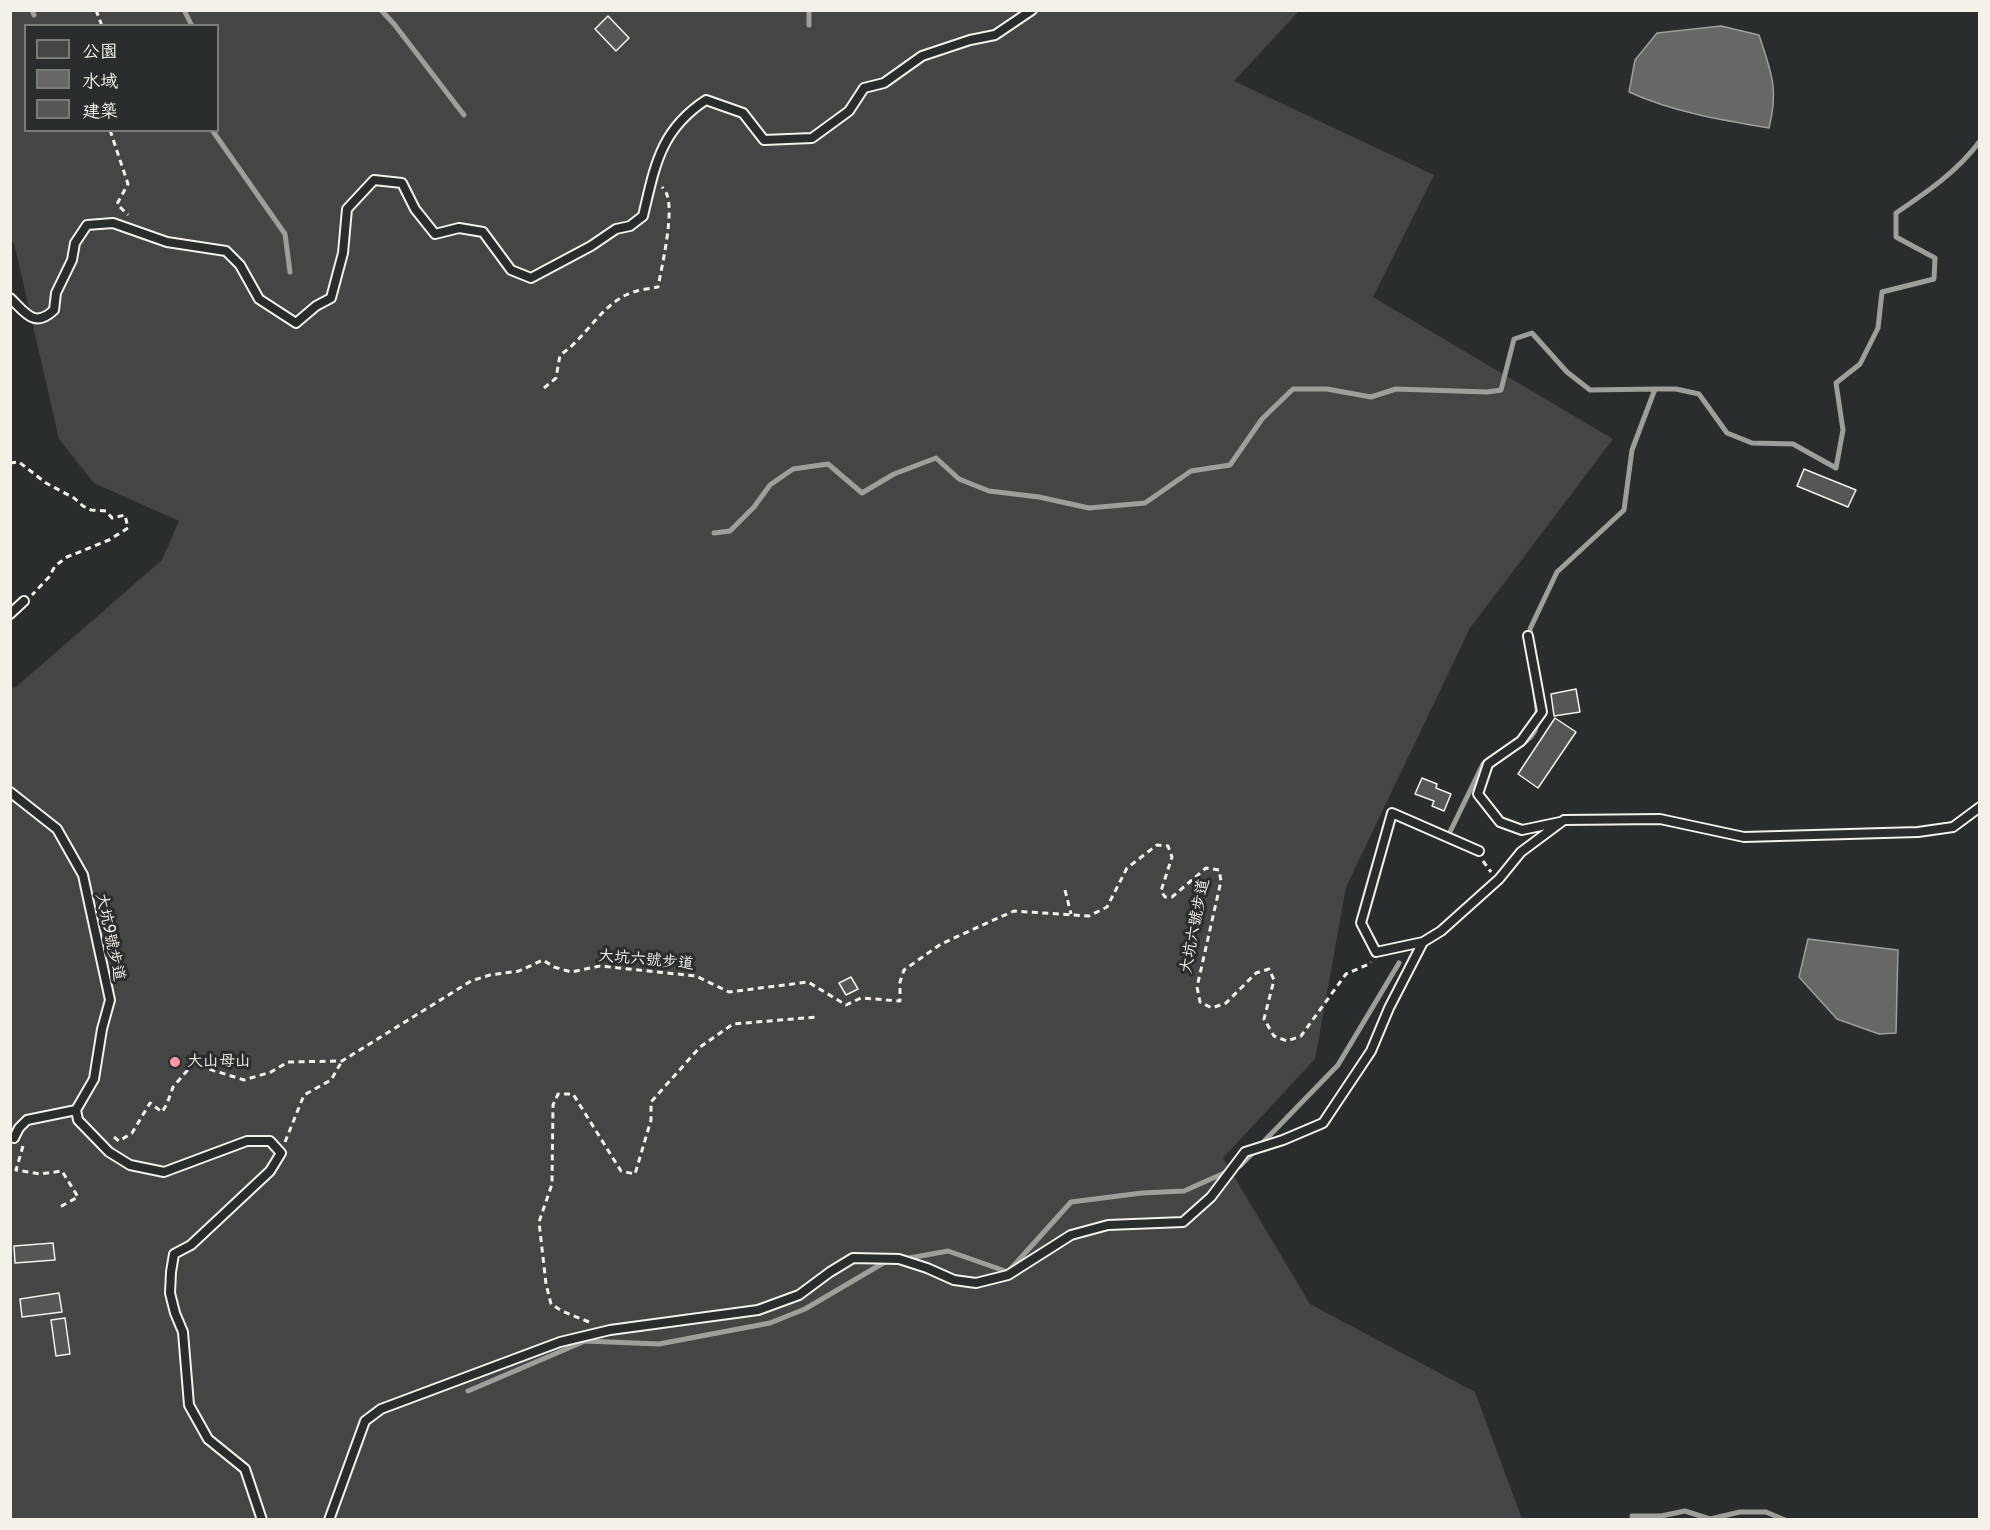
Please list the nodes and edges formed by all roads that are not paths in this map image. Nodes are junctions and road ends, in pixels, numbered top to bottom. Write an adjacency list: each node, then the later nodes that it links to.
1 (1032, 10): 2 (lane)
2 (10, 298)
3 (24, 601): 4 (lane)
4 (10, 614)
5 (1528, 636): 8 (lane)
6 (10, 792): 11 (lane, 大坑9號步道)
7 (1980, 807): 8 (lane)
8 (1564, 820): 10 (lane)
9 (1479, 850): 10 (lane)
10 (1423, 942): 14 (lane)
11 (76, 1110): 12 (lane); 13 (lane)
12 (14, 1138)
13 (262, 1520)
14 (329, 1520)

